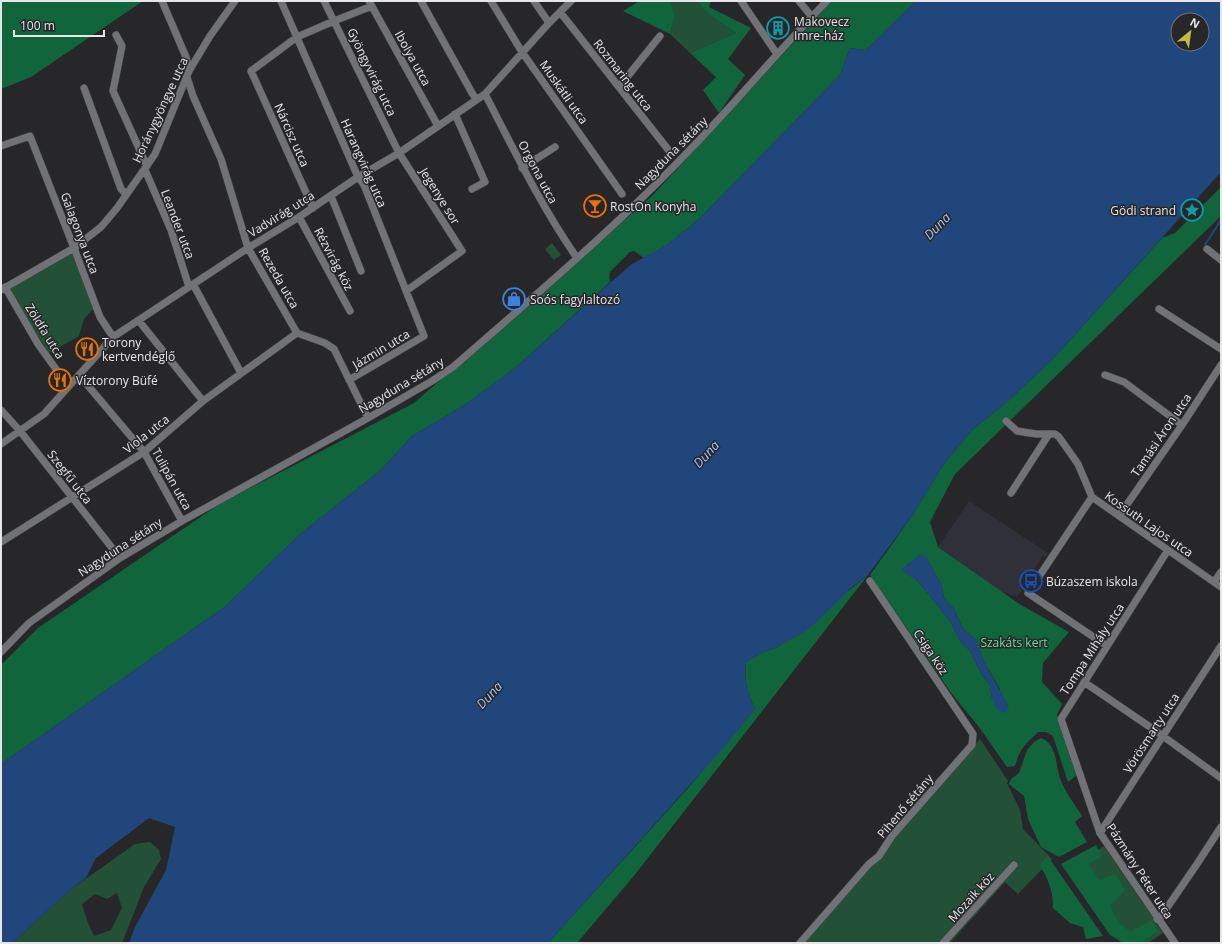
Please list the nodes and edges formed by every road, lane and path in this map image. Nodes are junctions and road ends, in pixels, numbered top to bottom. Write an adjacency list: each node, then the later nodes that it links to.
1 (162, 1): 22 (street, Rezeda utca)
2 (235, 1): 22 (street, Horánygyöngye utca)
3 (281, 1): 19 (street, Harangvirág utca)
4 (324, 1): 15 (street, Gyöngyvirág utca)
5 (421, 1): 28 (street)
6 (491, 1): 20 (street, Muskátli utca)
7 (534, 1): 16 (street)
8 (571, 1): 13 (street, Vadvirág utca)
9 (741, 1): 21 (street)
10 (799, 1): 14 (street)
11 (827, 1): 14 (street, Nagyduna sétány)
12 (370, 4): 15 (street); 30 (street, Ibolya utca)
13 (560, 12): 16 (street, Vadvirág utca); 23 (street, Rozmaring utca)
14 (812, 17): 21 (street, Nagyduna sétány)
15 (334, 21): 19 (street); 34 (street, Gyöngyvirág utca)
16 (549, 23): 20 (street, Vadvirág utca)
17 (116, 35): 35 (street, Leander utca)
18 (660, 36): 23 (street)
19 (297, 37): 37 (street, Harangvirág utca); 42 (street, Nárcisz utca)
20 (522, 52): 26 (street, Vadvirág utca); 40 (street, Muskátli utca)
21 (777, 54): 47 (street, Nagyduna sétány)
22 (188, 74): 25 (street, Horánygyöngye utca); 27 (street, Rezeda utca)
23 (619, 87): 33 (street, Rozmaring utca)
24 (84, 88): 39 (street)
25 (180, 92): 27 (street); 35 (street, Horánygyöngye utca)
26 (485, 94): 28 (street, Vadvirág utca); 36 (street, Orgona utca)
27 (193, 96): 45 (street, Rezeda utca)
28 (476, 99): 29 (street, Vadvirág utca)
29 (455, 114): 30 (street, Vadvirág utca); 38 (street)
30 (438, 126): 34 (street, Vadvirág utca)
31 (1, 146): 44 (street, Galagonya utca)
32 (555, 147): 36 (street)
33 (670, 152)
34 (399, 153): 37 (street, Vadvirág utca); 52 (street, Jegenye sor)
35 (146, 168): 39 (street, Horánygyöngye utca); 50 (street, Leander utca)
36 (522, 168): 47 (street, Orgona utca)
37 (358, 177): 41 (street, Vadvirág utca); 52 (street, Harangvirág utca)
38 (472, 190)
39 (126, 194): 44 (street, Horánygyöngye utca)
40 (622, 194)
41 (331, 196): 42 (street, Vadvirág utca); 49 (street)
42 (313, 208): 43 (street, Vadvirág utca)
43 (300, 217): 45 (street, Vadvirág utca); 54 (street, Rézvirág köz)
44 (74, 248): 51 (street, Horánygyöngye utca); 58 (street, Galagonya utca)
45 (248, 248): 50 (street, Vadvirág utca); 56 (street, Rezeda utca)
46 (1207, 249): 48 (street)
47 (577, 258): 68 (street, Nagyduna sétány)
48 (1221, 260)
49 (361, 271)
50 (191, 285): 55 (street, Vadvirág utca); 61 (street, Leander utca)
51 (3, 289): 65 (street, Zöldfa utca)
52 (406, 291): 57 (street, Harangvirág utca)
53 (1159, 309): 59 (street)
54 (350, 311)
55 (139, 321): 58 (street, Vadvirág utca); 66 (street)
56 (297, 333): 61 (street, Viola utca); 64 (street)
57 (424, 336): 64 (street, Jázmin utca)
58 (113, 337): 62 (street, Vadvirág utca)
59 (1221, 349)
60 (1221, 365): 70 (street, Tamási Áron utca)
61 (241, 373): 66 (street, Viola utca)
62 (79, 375): 65 (street, Vadvirág utca); 74 (street, Tulipán utca)
63 (1105, 375): 70 (street)
64 (349, 380): 68 (street)
65 (68, 386): 71 (street, Vadvirág utca)
66 (202, 401): 74 (street, Viola utca)
67 (1, 410): 71 (street, Szegfű utca)
68 (368, 418): 79 (street, Nagyduna sétány)
69 (1006, 421): 72 (street)
70 (1182, 425): 78 (street, Tamási Áron utca)
71 (20, 431): 73 (street, Vadvirág utca); 77 (street, Szegfű utca)
72 (1049, 434): 75 (street); 76 (street, Kossuth Lajos utca)
73 (1, 444)
74 (144, 452): 77 (street, Viola utca); 79 (street, Tulipán utca)
75 (1011, 493)
76 (1092, 497): 78 (street, Kossuth Lajos utca); 87 (street)
77 (72, 498): 80 (street, Viola utca); 82 (street, Szegfű utca)
78 (1119, 516): 81 (street, Kossuth Lajos utca)
79 (182, 520): 82 (street, Nagyduna sétány)
80 (1, 542)
81 (1168, 550): 85 (street, Kossuth Lajos utca); 87 (street, Tompa Mihály utca)
82 (120, 558): 89 (street, Nagyduna sétány)
83 (1221, 572): 85 (street)
84 (870, 582): 92 (street, Csiga köz)
85 (1214, 582): 86 (street, Kossuth Lajos utca)
86 (1221, 587)
87 (1107, 646): 90 (street, Tompa Mihály utca)
88 (1221, 646): 93 (street, Vörösmarty utca)
89 (1, 652)
90 (1084, 682): 91 (street, Tompa Mihály utca); 93 (street)
91 (1061, 719): 96 (street, Pázmány Péter utca)
92 (973, 734): 99 (street, Pihenő sétány)
93 (1162, 736): 94 (street); 96 (street, Vörösmarty utca)
94 (1221, 778)
95 (1221, 827): 98 (street)
96 (1100, 833): 98 (street, Pázmány Péter utca)
97 (1014, 865): 100 (street, Mozaik köz)
98 (1157, 919): 101 (street, Pázmány Péter utca)
99 (800, 943)
100 (943, 943)
101 (1174, 943)

